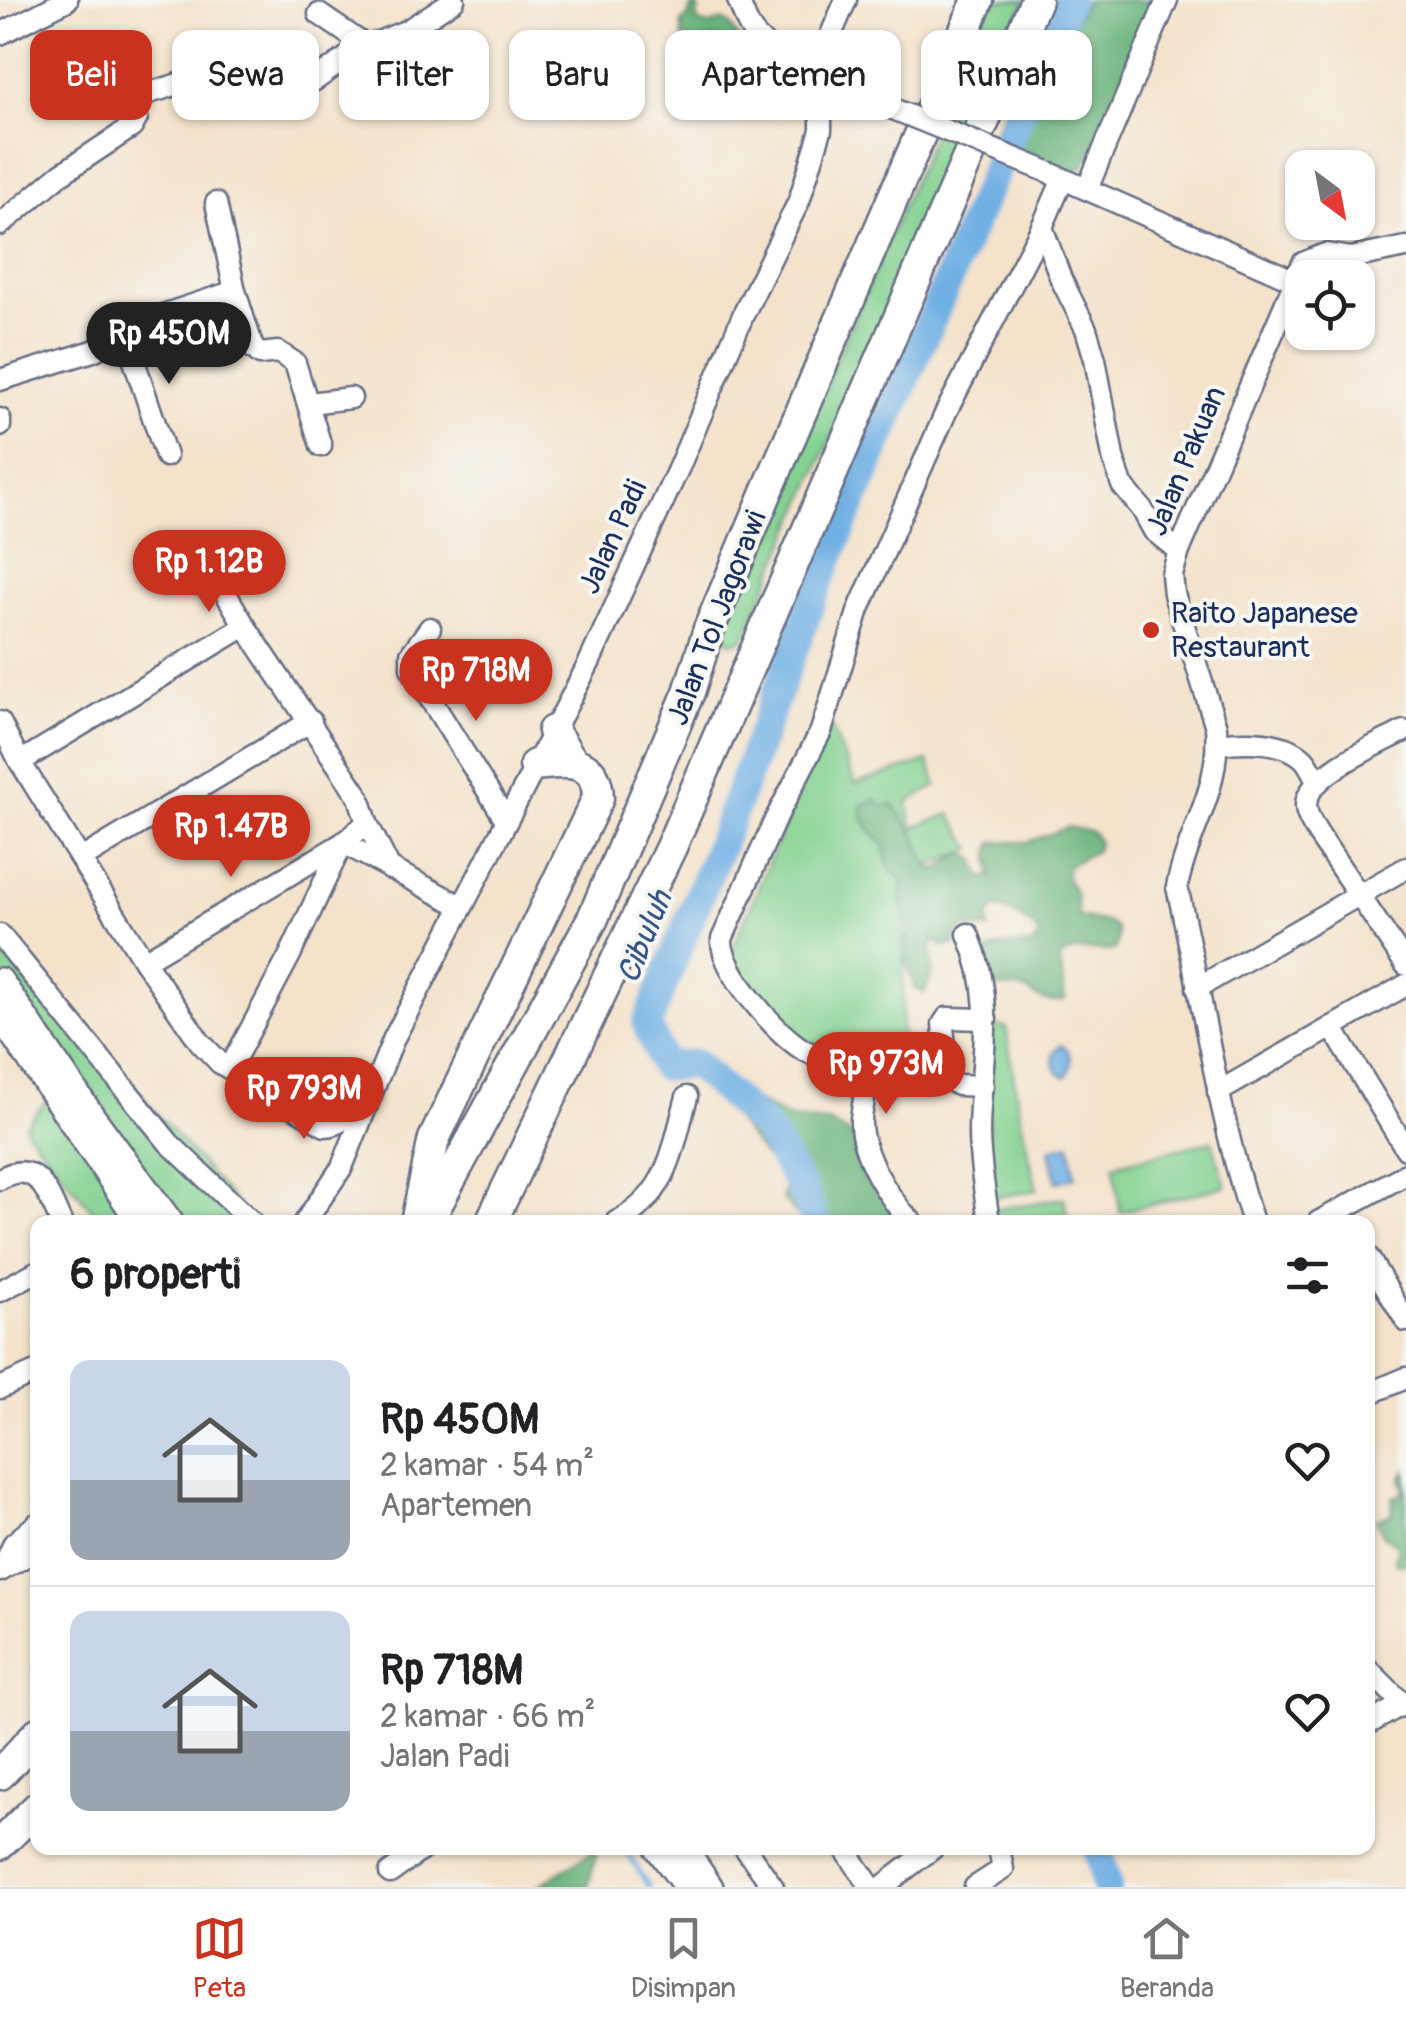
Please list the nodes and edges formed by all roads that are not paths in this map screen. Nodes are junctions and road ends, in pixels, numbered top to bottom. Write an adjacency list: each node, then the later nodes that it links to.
1 (67, 0): 13 (street)
2 (454, 0): 10 (street)
3 (738, 0): 11 (street)
4 (846, 0): 12 (street)
5 (978, 0): 39 (highway, Jalan Tol Jagorawi)
6 (1036, 0): 40 (highway, Jalan Tol Jagorawi)
7 (1167, 0): 18 (street)
8 (319, 14): 9 (street)
9 (343, 30)
10 (408, 30)
11 (751, 30)
12 (833, 30)
13 (0, 34)
14 (339, 61): 20 (street)
15 (901, 112): 17 (street, bridge)
16 (821, 120): 43 (street, Jalan Padi)
17 (1054, 175): 18 (street); 21 (street)
18 (1088, 189): 24 (street)
19 (216, 202): 25 (street)
20 (0, 225)
21 (1042, 227): 35 (street); 85 (street)
22 (1406, 246): 23 (street)
23 (1308, 260)
24 (1285, 276)
25 (235, 291): 27 (street); 30 (street)
26 (1285, 300): 35 (street, Jalan Pakuan)
27 (125, 334): 28 (street); 34 (street)
28 (0, 380)
29 (351, 398): 30 (street)
30 (309, 403): 33 (street)
31 (0, 418): 32 (street)
32 (0, 426)
33 (322, 446)
34 (166, 456)
35 (1179, 551): 45 (street, Jalan Pakuan)
36 (216, 577): 37 (street)
37 (245, 626): 41 (street); 47 (street)
38 (430, 628): 50 (street)
39 (709, 629): 40 (highway); 82 (highway, Jalan Tol Jagorawi)
40 (757, 649): 83 (highway, Jalan Tol Jagorawi)
41 (310, 721): 51 (street); 53 (street)
42 (0, 722): 47 (street)
43 (553, 731): 46 (highway); 48 (street, Jalan Padi)
44 (1404, 731): 49 (street)
45 (1217, 744): 49 (street); 64 (street, Jalan Pakuan)
46 (572, 761): 48 (highway); 81 (highway)
47 (20, 762): 53 (street)
48 (535, 765): 50 (street, Jalan Padi)
49 (1317, 780): 56 (street)
50 (506, 820): 57 (street, Jalan Padi)
51 (367, 824): 52 (street); 55 (street)
52 (343, 842): 55 (street); 60 (street); 68 (street)
53 (81, 859): 60 (street)
54 (1406, 868): 56 (street)
55 (390, 870): 57 (street)
56 (1360, 897): 61 (street); 64 (street)
57 (461, 906): 69 (street, Jalan Padi)
58 (968, 934): 66 (street)
59 (0, 935): 79 (street)
60 (144, 961): 68 (street)
61 (1406, 965)
62 (0, 980): 78 (main road)
63 (1406, 985): 67 (street)
64 (1197, 988): 71 (street, Jalan Pakuan)
65 (0, 1015): 77 (main road)
66 (986, 1019): 70 (street); 70 (street)
67 (1332, 1027): 71 (street); 73 (street)
68 (230, 1068): 69 (street)
69 (376, 1085): 80 (street, Jalan Padi)
70 (984, 1086): 86 (street)
71 (1218, 1092): 87 (street, Jalan Pakuan)
72 (687, 1098): 84 (street)
73 (1406, 1149)
74 (1406, 1174): 88 (street)
75 (0, 1180): 76 (street)
76 (58, 1215)
77 (135, 1215)
78 (165, 1215)
79 (245, 1215)
80 (310, 1215)
81 (418, 1215)
82 (432, 1215)
83 (494, 1215)
84 (630, 1215)
85 (906, 1215)
86 (989, 1215)
87 (1250, 1215)
88 (1345, 1215)
89 (1375, 1269): 92 (street)
90 (30, 1274): 91 (street)
91 (0, 1291)
92 (1406, 1321)
93 (30, 1375): 95 (street)
94 (1406, 1378): 96 (street)
95 (0, 1388)
96 (1375, 1391)
97 (30, 1530): 99 (street)
98 (30, 1554): 99 (street)
99 (1, 1570)
100 (1375, 1676): 101 (street)
101 (1404, 1705): 102 (street)
102 (1375, 1720)
103 (30, 1742): 104 (highway)
104 (0, 1774)
105 (30, 1814): 106 (highway)
106 (0, 1844)
107 (414, 1855): 114 (street)
108 (663, 1855): 115 (main road)
109 (689, 1855): 116 (main road)
110 (750, 1855): 117 (street)
111 (849, 1855): 118 (street)
112 (924, 1855): 119 (street)
113 (1000, 1855): 120 (street)
114 (390, 1872)
115 (687, 1887)
116 (710, 1887)
117 (773, 1887)
118 (871, 1887)
119 (882, 1887)
120 (975, 1887)

